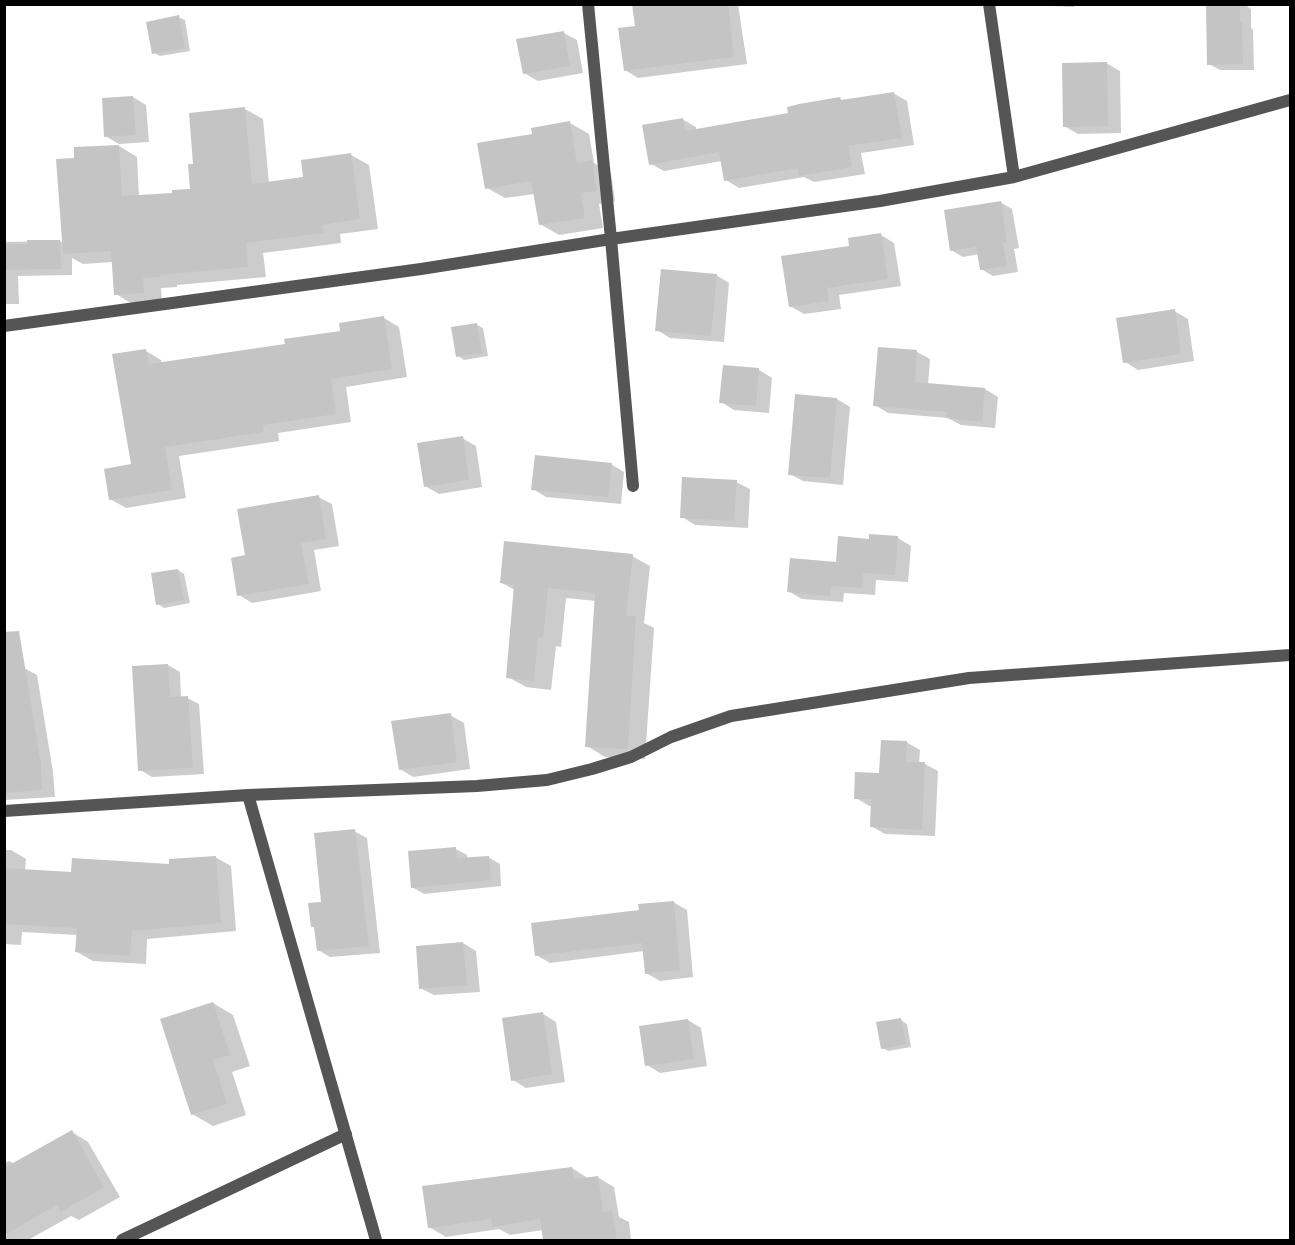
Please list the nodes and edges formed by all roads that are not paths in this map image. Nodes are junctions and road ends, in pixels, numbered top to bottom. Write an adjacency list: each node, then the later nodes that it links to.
1 (588, 4): 5 (street)
2 (989, 4): 4 (street)
3 (1290, 100): 4 (street)
4 (1014, 177): 5 (street)
5 (611, 239): 6 (street); 7 (street)
6 (4, 326)
7 (633, 486)
8 (1290, 655): 9 (street)
9 (248, 795): 10 (street); 11 (street)
10 (4, 811)
11 (346, 1134): 12 (street); 13 (street)
12 (122, 1240)
13 (375, 1240)

